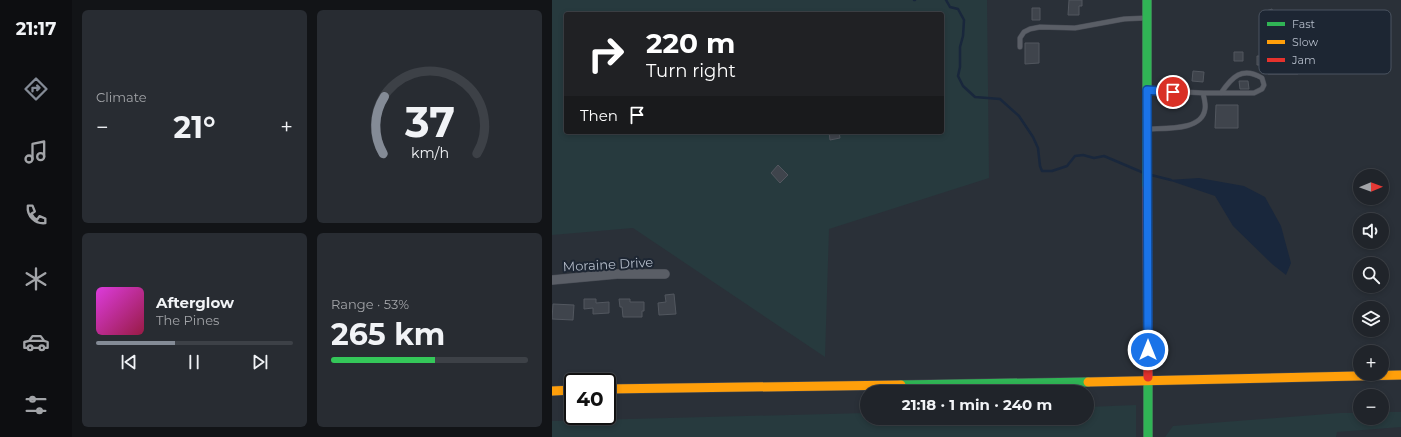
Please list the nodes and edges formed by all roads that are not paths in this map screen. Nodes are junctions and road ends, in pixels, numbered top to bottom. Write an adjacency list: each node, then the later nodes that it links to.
1 (1147, 0): 2 (main road)
2 (1147, 18): 3 (lane); 4 (main road)
3 (1020, 47)
4 (1147, 90): 5 (lane); 7 (main road)
5 (1203, 93): 6 (lane); 7 (lane)
6 (1221, 93): 6 (lane)
7 (1147, 129): 11 (main road)
8 (665, 274): 9 (street, Moraine Drive)
9 (552, 280)
10 (1401, 375): 11 (main road)
11 (1148, 381): 12 (main road); 15 (main road)
12 (616, 389)
13 (564, 390): 14 (main road)
14 (552, 391)
15 (1148, 437)

